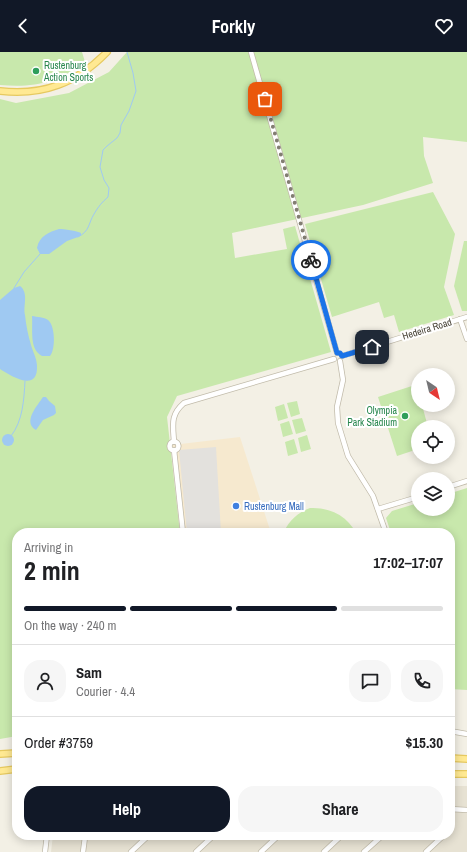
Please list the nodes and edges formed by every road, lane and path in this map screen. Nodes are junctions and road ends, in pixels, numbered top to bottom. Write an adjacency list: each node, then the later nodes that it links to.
1 (107, 52): 3 (main road)
2 (251, 52): 7 (street)
3 (0, 91)
4 (467, 317): 5 (street, Hedeira Road)
5 (460, 319): 6 (street); 8 (street, Hedeira Road)
6 (467, 339)
7 (337, 353): 8 (street); 9 (street)
8 (342, 356): 10 (street)
9 (334, 359): 10 (street); 15 (street)
10 (340, 361): 14 (street)
11 (467, 481): 12 (street)
12 (455, 485)
13 (411, 499): 14 (street)
14 (378, 510): 16 (street)
15 (182, 528)
16 (384, 528)
17 (455, 732): 18 (street)
18 (467, 734)
19 (0, 754): 20 (main road)
20 (12, 754)
21 (455, 758): 22 (main road)
22 (467, 759)
23 (12, 770): 24 (main road)
24 (0, 771)
25 (455, 774): 26 (main road)
26 (467, 774)
27 (455, 810): 28 (street)
28 (467, 810)
29 (46, 840): 37 (street)
30 (85, 840): 38 (street)
31 (144, 840): 39 (street)
32 (209, 840): 40 (street)
33 (274, 840): 41 (street)
34 (337, 840): 42 (street)
35 (377, 840): 43 (street)
36 (439, 840): 44 (street)
37 (45, 852)
38 (83, 852)
39 (131, 852)
40 (196, 852)
41 (261, 852)
42 (324, 852)
43 (364, 852)
44 (426, 852)

